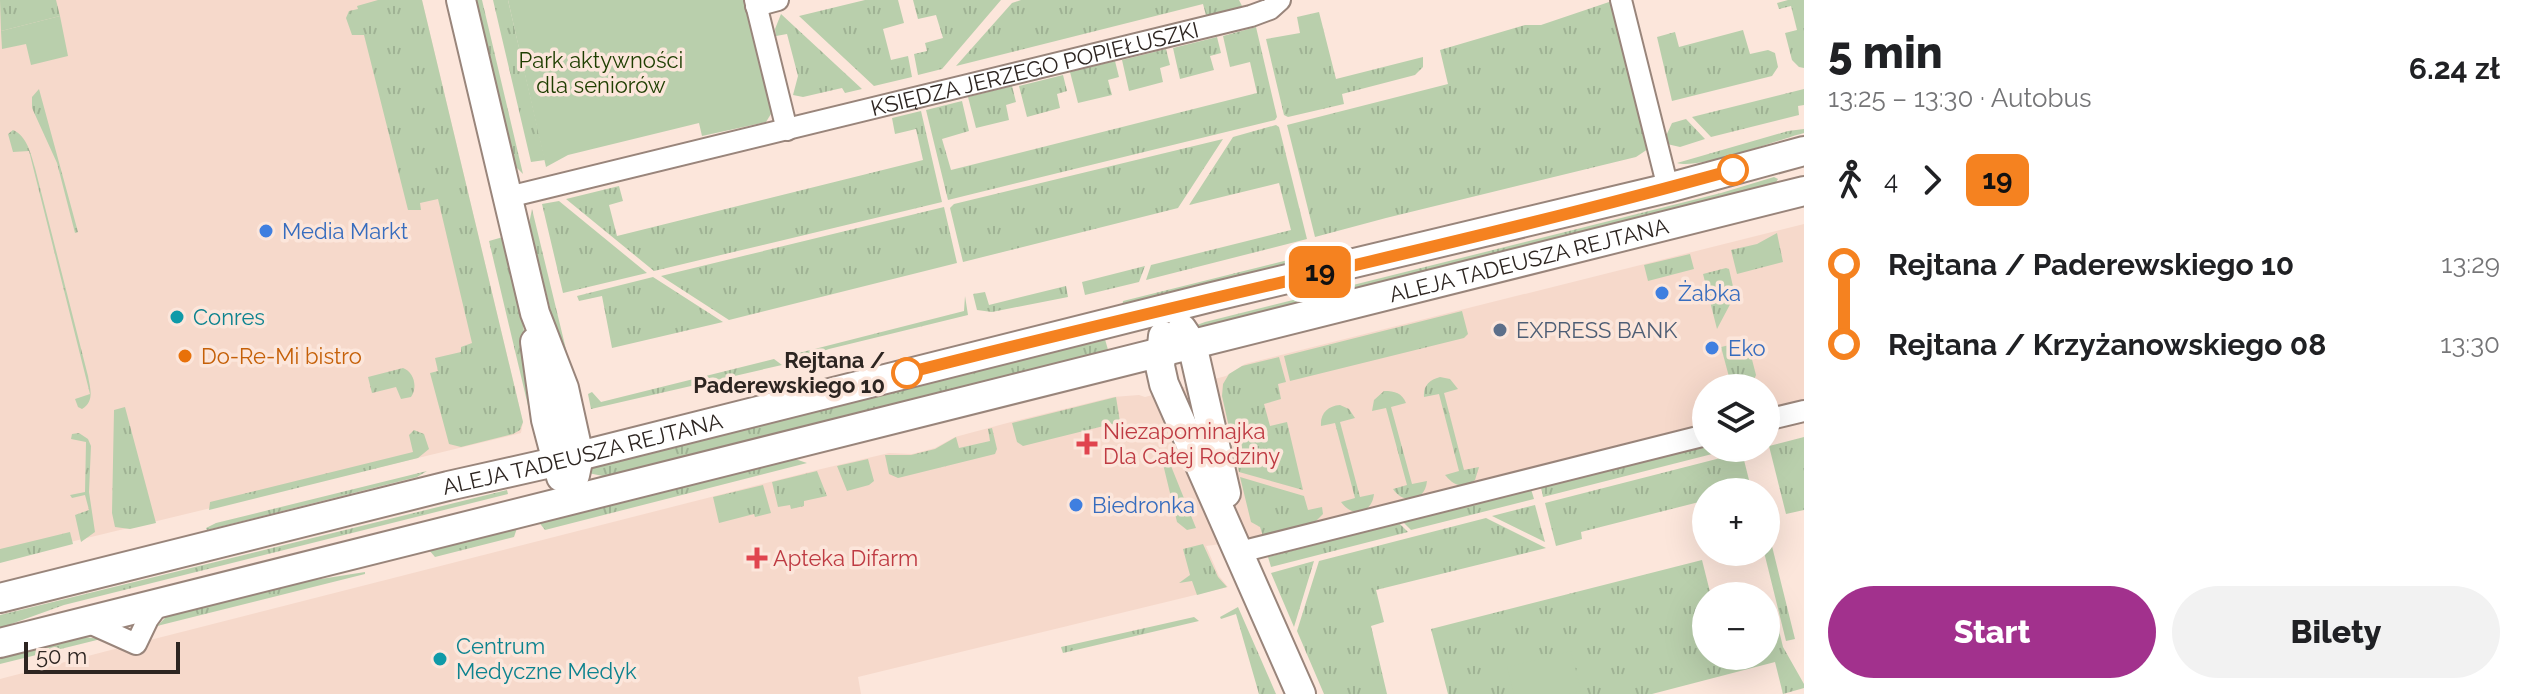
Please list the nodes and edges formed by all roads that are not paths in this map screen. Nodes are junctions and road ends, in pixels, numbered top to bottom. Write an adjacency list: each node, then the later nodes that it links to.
1 (461, 0): 10 (main road)
2 (778, 0): 5 (street)
3 (1280, 0): 6 (street, KSIĘDZA JERZEGO POPIEŁUSZKI)
4 (1621, 0): 8 (street)
5 (756, 3): 6 (street)
6 (787, 130): 10 (street, KSIĘDZA JERZEGO POPIEŁUSZKI)
7 (1798, 152): 8 (main road, ALEJA TADEUSZA REJTANA); 9 (main road)
8 (1668, 188): 11 (main road, ALEJA TADEUSZA REJTANA)
9 (1803, 191): 12 (main road, ALEJA TADEUSZA REJTANA)
10 (508, 197): 17 (main road)
11 (1166, 309): 12 (main road); 13 (main road); 17 (main road, ALEJA TADEUSZA REJTANA)
12 (1192, 344): 13 (main road, ALEJA TADEUSZA REJTANA); 19 (main road)
13 (1161, 352): 18 (main road, ALEJA TADEUSZA REJTANA); 19 (main road)
14 (1804, 411): 15 (street)
15 (1780, 417)
16 (1692, 439): 19 (street)
17 (567, 459): 18 (main road); 20 (main road, ALEJA TADEUSZA REJTANA)
18 (571, 500): 21 (main road, ALEJA TADEUSZA REJTANA)
19 (1240, 552): 22 (main road)
20 (0, 598)
21 (0, 643)
22 (1301, 694)

